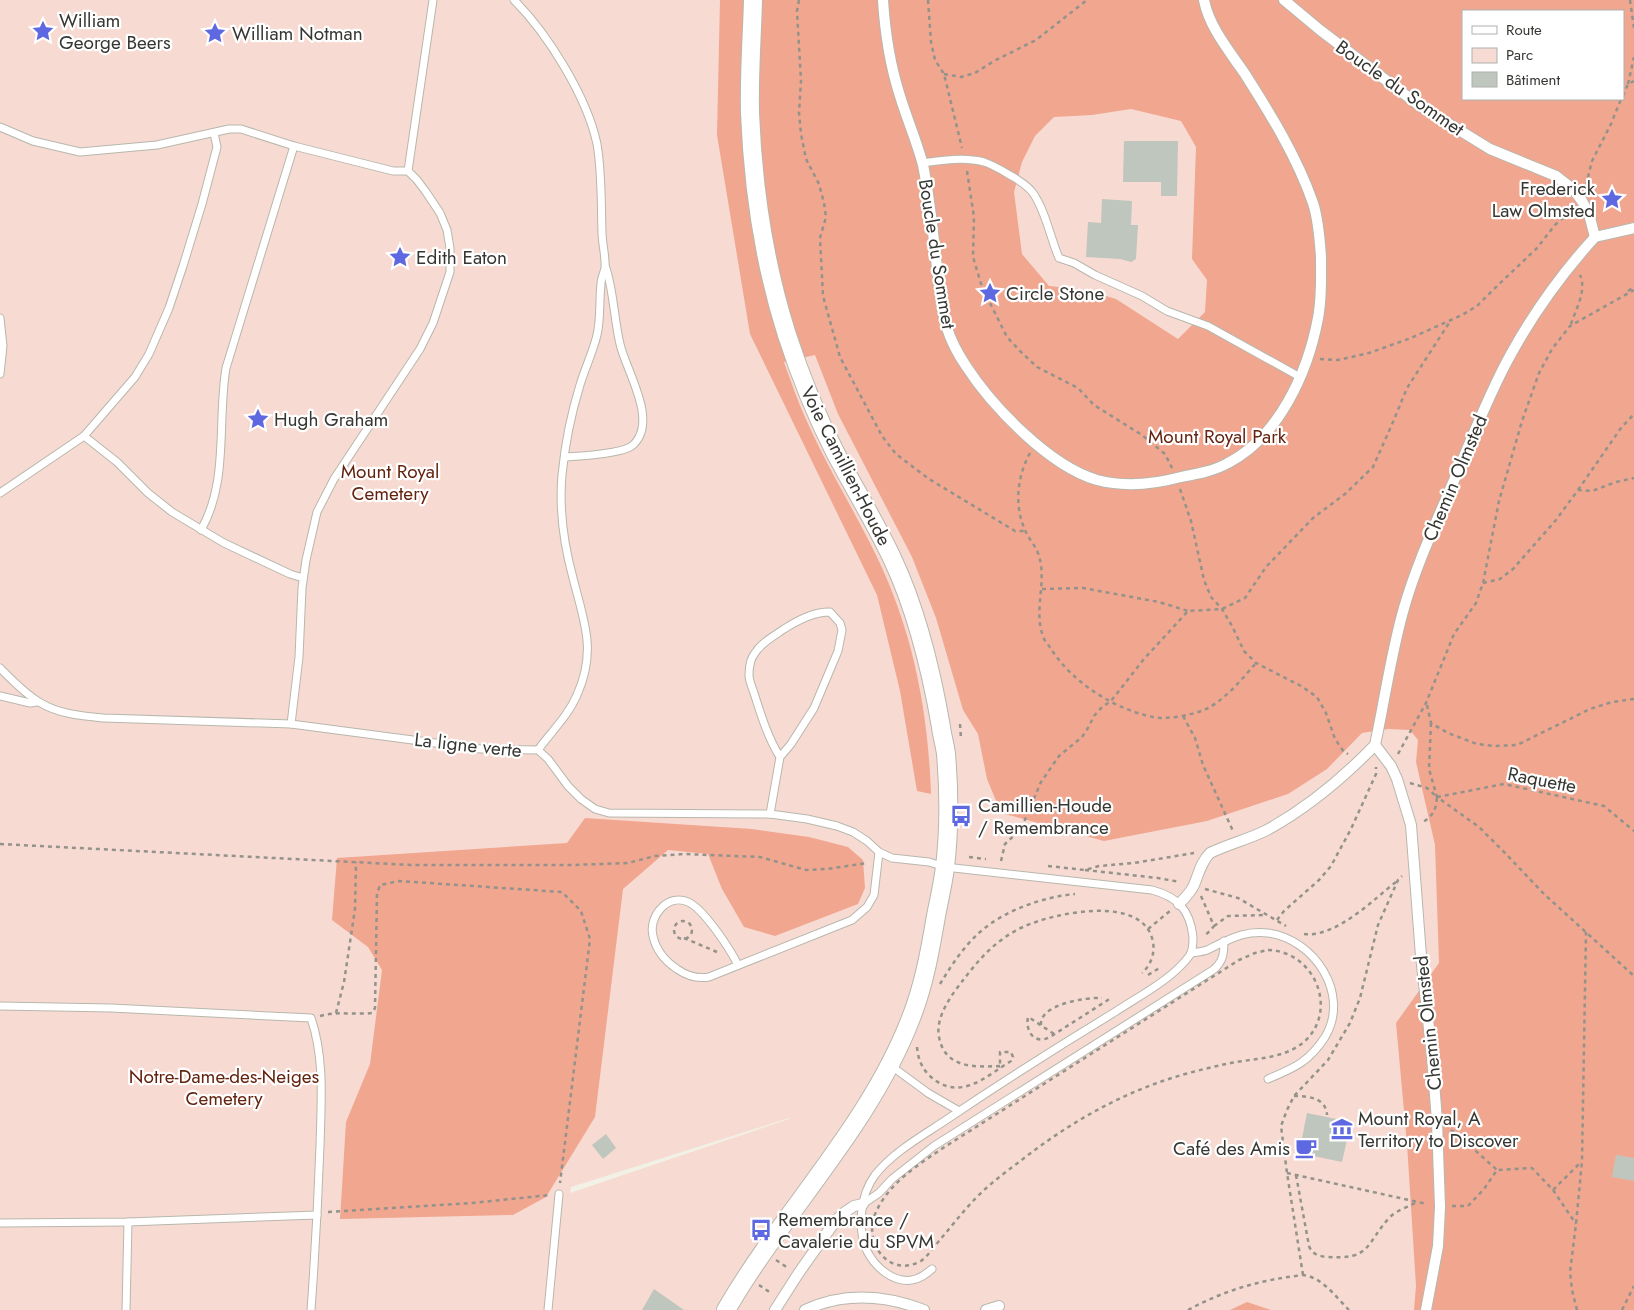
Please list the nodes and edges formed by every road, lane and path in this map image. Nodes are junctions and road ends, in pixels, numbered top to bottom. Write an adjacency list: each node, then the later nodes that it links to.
1 (433, 0): 24 (lane)
2 (514, 0): 29 (lane)
3 (753, 0): 64 (street, Voie Camillien-Houde)
4 (761, 0): 64 (street, Voie Camillien-Houde)
5 (799, 0): 46 (path)
6 (883, 0): 23 (street, Boucle du Sommet)
7 (928, 0): 14 (path)
8 (1087, 0): 14 (path)
9 (1204, 0): 36 (street, Boucle du Sommet)
10 (1284, 0): 25 (street, Boucle du Sommet)
11 (1630, 0): 12 (path)
12 (1634, 28)
13 (1634, 57): 16 (path)
14 (944, 74): 22 (path)
15 (1634, 81): 16 (path)
16 (1628, 84): 17 (path)
17 (1624, 93)
18 (1621, 100): 25 (path)
19 (0, 127): 20 (lane)
20 (214, 133): 21 (lane); 38 (lane)
21 (294, 146): 24 (lane); 45 (lane)
22 (965, 160): 23 (lane); 36 (lane); 41 (path)
23 (922, 163): 39 (street, Boucle du Sommet)
24 (408, 172): 47 (lane)
25 (1582, 201): 27 (street, Boucle du Sommet); 32 (path)
26 (1634, 228): 27 (street)
27 (1594, 237): 28 (street, Chemin Olmsted)
28 (1573, 261): 33 (path); 62 (street, Chemin Olmsted)
29 (605, 267): 40 (lane); 40 (lane)
30 (1634, 289): 33 (path)
31 (0, 318): 35 (lane)
32 (1451, 320): 34 (path); 50 (path)
33 (1570, 326): 48 (path)
34 (1317, 359)
35 (0, 374)
36 (1300, 377): 41 (street, Boucle du Sommet)
37 (1634, 414): 43 (path)
38 (84, 436): 44 (lane); 45 (lane)
39 (1035, 443): 41 (street, Boucle du Sommet); 46 (path)
40 (565, 457): 63 (lane)
41 (1177, 478): 50 (path)
42 (1634, 478): 43 (path)
43 (1578, 490): 48 (path)
44 (0, 493)
45 (201, 530): 47 (lane)
46 (1025, 531): 49 (path)
47 (303, 578): 61 (lane)
48 (1483, 583): 58 (path)
49 (1042, 589): 51 (path); 56 (path)
50 (1222, 609): 51 (path); 52 (path)
51 (1188, 611): 56 (path)
52 (1256, 664): 59 (path); 66 (path)
53 (0, 668): 57 (lane, La ligne verte)
54 (0, 696): 57 (lane)
55 (1634, 699): 60 (path)
56 (1111, 701): 59 (path); 77 (path)
57 (37, 702): 61 (lane, La ligne verte)
58 (1426, 703): 60 (path); 67 (path)
59 (1183, 716): 73 (path)
60 (1431, 723): 69 (path)
61 (292, 724): 63 (lane, La ligne verte)
62 (1375, 745): 66 (street); 67 (street, Chemin Olmsted); 93 (path)
63 (538, 750): 70 (lane, La ligne verte)
64 (946, 750): 82 (street, Voie Camillien-Houde)
65 (780, 757): 65 (lane); 70 (lane)
66 (1361, 759): 73 (street)
67 (1391, 766): 68 (street, Chemin Olmsted)
68 (1397, 779): 69 (path); 71 (street, Chemin Olmsted)
69 (1437, 797): 71 (path); 72 (path, Raquette); 95 (path)
70 (770, 814): 75 (lane, La ligne verte)
71 (1412, 829): 80 (street, Chemin Olmsted)
72 (1634, 831)
73 (1238, 842): 76 (street)
74 (0, 844): 78 (path)
75 (880, 852): 79 (lane); 82 (lane, La ligne verte)
76 (1210, 853): 81 (path); 84 (street)
77 (968, 857)
78 (356, 862): 79 (path); 111 (path)
79 (878, 862): 101 (lane)
80 (1415, 865): 83 (path); 122 (street, Chemin Olmsted)
81 (1048, 866)
82 (945, 867): 86 (lane, La ligne verte); 116 (street, Voie Camillien-Houde)
83 (1398, 880): 94 (path); 119 (path)
84 (1194, 885): 86 (street); 91 (path)
85 (1077, 894): 107 (path)
86 (1179, 904): 100 (lane)
87 (1167, 908): 88 (path)
88 (1170, 911): 89 (path); 92 (path)
89 (1174, 914)
90 (1268, 915): 91 (path)
91 (1214, 926): 96 (path)
92 (1148, 929): 104 (path); 117 (path)
93 (1292, 929)
94 (1298, 932)
95 (1586, 932): 106 (path); 123 (path)
96 (1203, 936)
97 (684, 938): 97 (path); 99 (path)
98 (1224, 941): 100 (lane); 118 (lane); 130 (lane)
99 (731, 951): 101 (lane); 101 (lane)
100 (1191, 953): 120 (lane)
101 (738, 964)
102 (1166, 964): 105 (path)
103 (1232, 964): 103 (path)
104 (1142, 973)
105 (1148, 975)
106 (1634, 976)
107 (936, 990)
108 (1102, 998): 113 (path)
109 (1111, 998): 114 (path)
110 (0, 1006): 112 (lane)
111 (336, 1013): 112 (path); 128 (path)
112 (312, 1018): 132 (lane)
113 (1042, 1026): 114 (path); 114 (path)
114 (1054, 1034)
115 (917, 1042): 117 (path)
116 (890, 1065): 120 (lane); 136 (street, Voie Camillien-Houde)
117 (1000, 1067): 117 (path)
118 (1268, 1079)
119 (1294, 1096): 121 (path); 125 (path)
120 (959, 1111): 130 (lane)
121 (1327, 1115)
122 (1437, 1121): 124 (path); 131 (street, Chemin Olmsted)
123 (1582, 1161): 127 (path); 135 (path)
124 (1496, 1170): 127 (path); 131 (path)
125 (1287, 1173): 126 (path); 139 (path)
126 (1296, 1175): 129 (path); 129 (path)
127 (1554, 1190): 135 (path)
128 (559, 1194): 132 (path); 147 (lane)
129 (1417, 1202): 131 (path)
130 (863, 1204): 137 (lane); 138 (street)
131 (1440, 1207): 155 (street, Chemin Olmsted)
132 (317, 1215): 133 (lane); 146 (lane)
133 (128, 1222): 134 (lane); 145 (lane)
134 (0, 1223)
135 (1576, 1224): 156 (path)
136 (764, 1252): 138 (path); 140 (street, Voie Camillien-Houde)
137 (932, 1269)
138 (798, 1274): 142 (street)
139 (1302, 1275): 144 (path); 154 (path)
140 (748, 1277): 142 (path); 148 (street, Voie Camillien-Houde)
141 (1634, 1286): 157 (path)
142 (781, 1299): 149 (street)
143 (1000, 1306): 152 (street)
144 (1195, 1308): 153 (path)
145 (126, 1310)
146 (311, 1310)
147 (548, 1310)
148 (726, 1310)
149 (775, 1310)
150 (805, 1310): 151 (street)
151 (924, 1310)
152 (986, 1310)
153 (1188, 1310)
154 (1349, 1310)
155 (1426, 1310)
156 (1577, 1310)
157 (1622, 1310)

